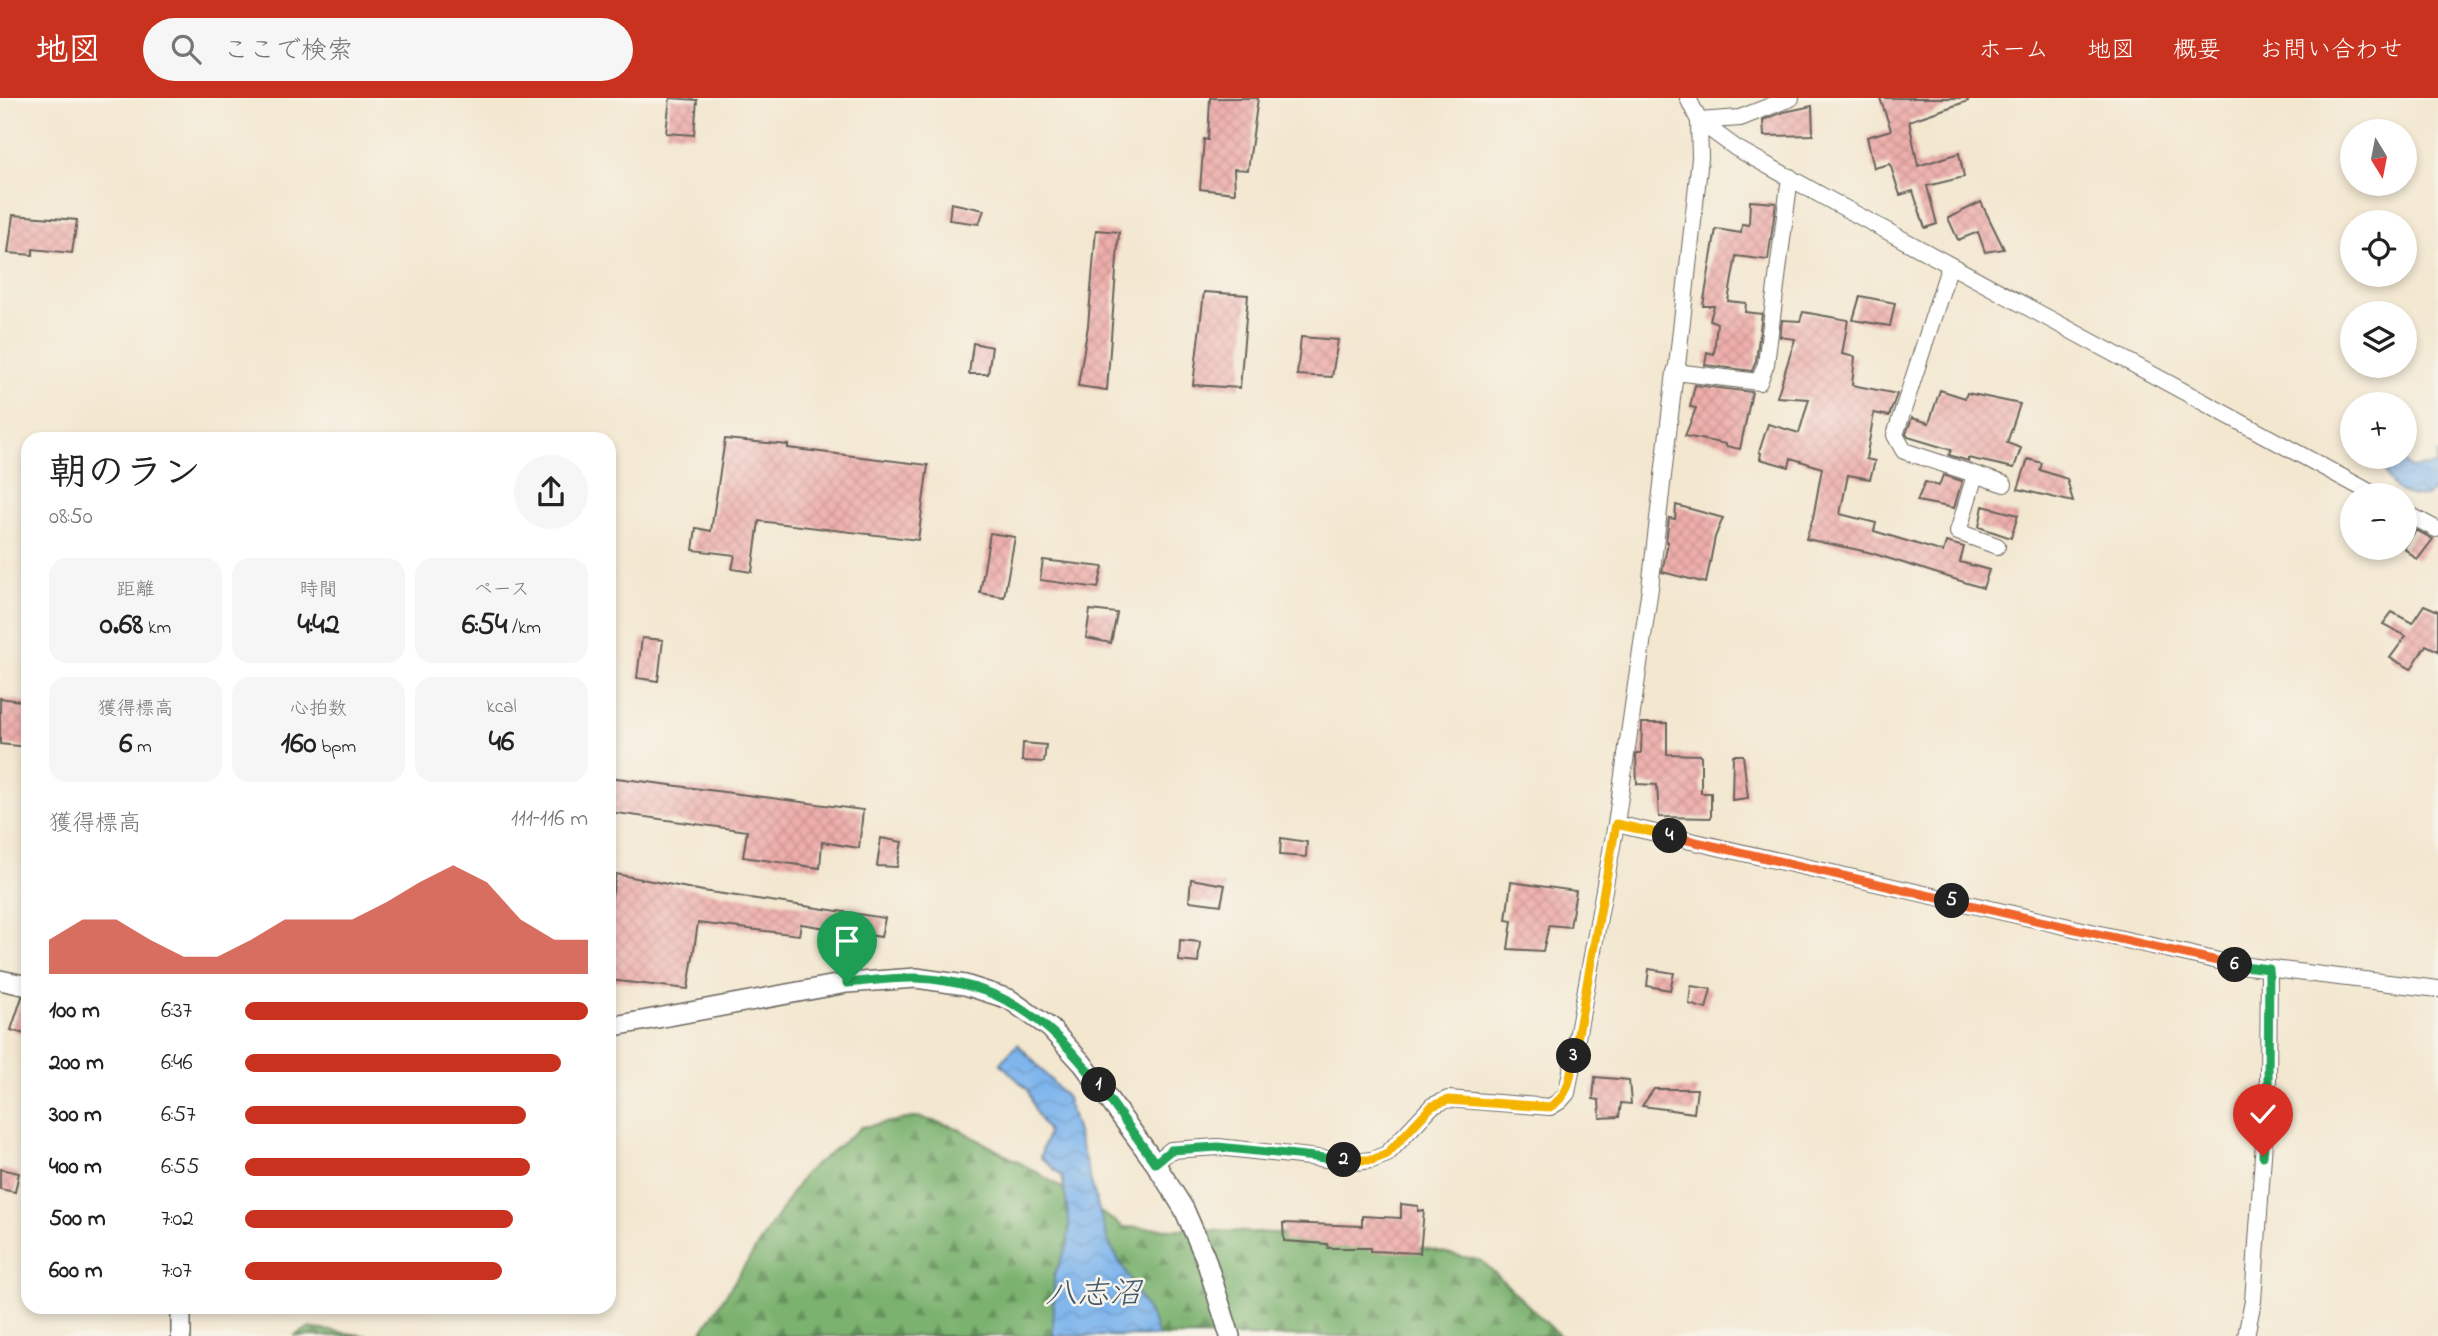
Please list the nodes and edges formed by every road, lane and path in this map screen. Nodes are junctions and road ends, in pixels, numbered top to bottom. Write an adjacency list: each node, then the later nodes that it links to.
1 (1688, 98): 3 (street)
2 (1791, 98): 3 (street)
3 (1699, 121): 4 (street); 6 (street)
4 (1790, 177): 5 (street); 6 (street)
5 (1950, 265): 7 (street); 8 (street)
6 (1675, 372): 13 (street)
7 (1975, 475): 9 (street); 12 (street)
8 (2353, 483)
9 (2004, 484)
10 (2417, 519): 11 (street)
11 (2437, 529)
12 (1997, 546)
13 (1616, 824): 14 (street); 19 (street)
14 (2269, 969): 17 (street); 23 (street)
15 (0, 980): 16 (street)
16 (21, 984)
17 (2438, 989)
18 (616, 1026): 19 (street)
19 (1155, 1163): 22 (street)
20 (181, 1314): 21 (street)
21 (180, 1336)
22 (1230, 1336)
23 (2246, 1336)

